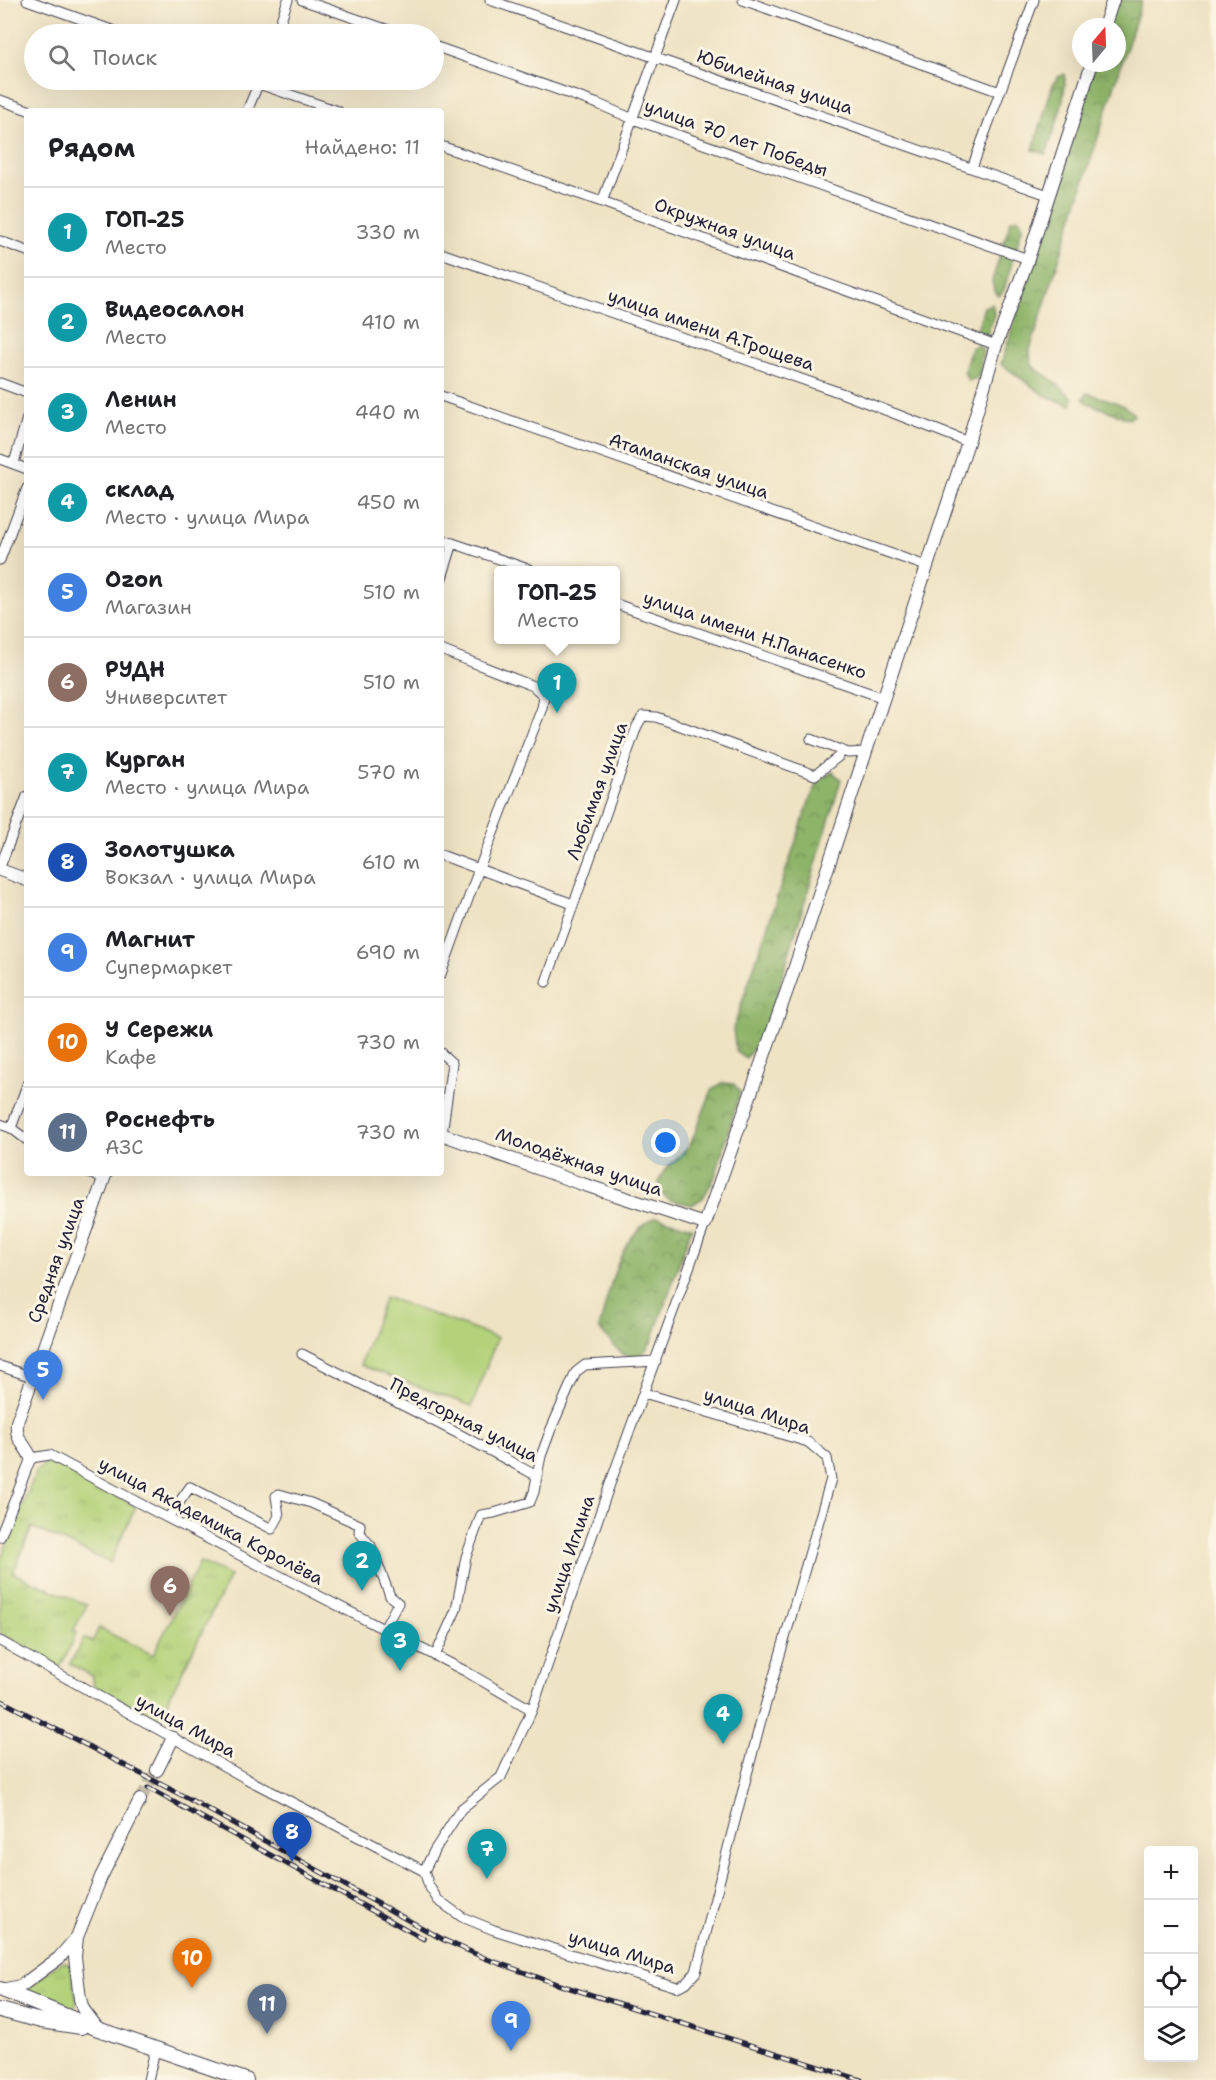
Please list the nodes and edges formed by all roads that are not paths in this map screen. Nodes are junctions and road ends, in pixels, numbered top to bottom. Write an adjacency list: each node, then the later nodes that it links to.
1 (27, 0): 10 (street)
2 (288, 0): 11 (street)
3 (302, 0): 12 (street)
4 (490, 0): 14 (street, Юбилейная улица)
5 (676, 0): 14 (street)
6 (743, 0): 18 (street)
7 (1034, 0): 18 (street)
8 (1113, 0): 9 (street)
9 (1107, 18)
10 (95, 24)
11 (280, 24)
12 (371, 24)
13 (444, 50): 23 (street, улица 70 лет Победы)
14 (655, 57): 23 (street); 25 (street, Юбилейная улица)
15 (1089, 72): 26 (street)
16 (255, 90): 21 (street)
17 (283, 90): 22 (street)
18 (1000, 92): 25 (street)
19 (0, 100): 20 (street)
20 (24, 108)
21 (248, 108)
22 (330, 108)
23 (633, 119): 27 (street); 31 (street, улица 70 лет Победы)
24 (444, 147): 27 (street, Окружная улица)
25 (972, 168): 26 (street, Юбилейная улица)
26 (1048, 195): 31 (street)
27 (602, 202): 32 (street, Окружная улица)
28 (0, 241): 29 (street)
29 (24, 250)
30 (444, 254): 37 (street, улица имени А.Трощева)
31 (1028, 259): 32 (street)
32 (996, 345): 37 (street)
33 (0, 383): 34 (street)
34 (24, 392)
35 (444, 397): 46 (street, Атаманская улица)
36 (24, 428): 39 (street)
37 (968, 442): 46 (street)
38 (0, 459): 39 (street)
39 (14, 463): 40 (street)
40 (24, 468)
41 (24, 496): 44 (street)
42 (444, 540): 43 (street)
43 (453, 543): 45 (street); 47 (street)
44 (0, 560)
45 (519, 566)
46 (927, 566): 50 (street)
47 (444, 572)
48 (620, 606): 50 (street, улица имени Н.Панасенко)
49 (444, 651): 57 (street)
50 (884, 698): 53 (street)
51 (812, 739): 52 (street)
52 (842, 752): 53 (street); 59 (street, Любимая улица)
53 (866, 752): 70 (street)
54 (24, 804): 56 (street)
55 (444, 856): 57 (street)
56 (0, 869): 58 (street)
57 (479, 869): 59 (street); 60 (street)
58 (24, 879)
59 (573, 904): 61 (street, Любимая улица)
60 (444, 966)
61 (546, 982)
62 (444, 1056): 64 (street)
63 (24, 1093): 66 (street)
64 (444, 1115)
65 (0, 1124): 66 (street)
66 (11, 1128): 68 (street)
67 (444, 1135): 70 (street, Молодёжная улица)
68 (24, 1138)
69 (105, 1176): 74 (street, Средняя улица)
70 (705, 1224): 72 (street, улица Иглина)
71 (302, 1354): 77 (street, Предгорная улица)
72 (656, 1361): 75 (street, улица Иглина); 77 (street, Предгорная улица)
73 (0, 1366): 74 (street)
74 (32, 1377): 76 (street, Средняя улица)
75 (644, 1393): 83 (street, улица Иглина); 87 (street, улица Мира)
76 (31, 1458): 78 (street, улица Академика Королёва); 79 (street)
77 (537, 1476): 82 (street)
78 (168, 1518): 80 (street, улица Академика Королёва); 80 (street)
79 (0, 1537)
80 (384, 1629): 82 (street, улица Академика Королёва)
81 (0, 1641): 84 (street, улица Мира)
82 (435, 1656): 83 (street, улица Академика Королёва)
83 (532, 1710): 87 (street, улица Иглина)
84 (173, 1738): 85 (street); 87 (street, улица Мира)
85 (157, 1770)
86 (140, 1800): 88 (street)
87 (424, 1871)
88 (76, 1937): 89 (street); 91 (street)
89 (1, 1990): 91 (main road)
90 (0, 2010): 91 (main road)
91 (98, 2029): 92 (main road)
92 (155, 2050): 93 (street); 94 (main road)
93 (148, 2080)
94 (246, 2080)

